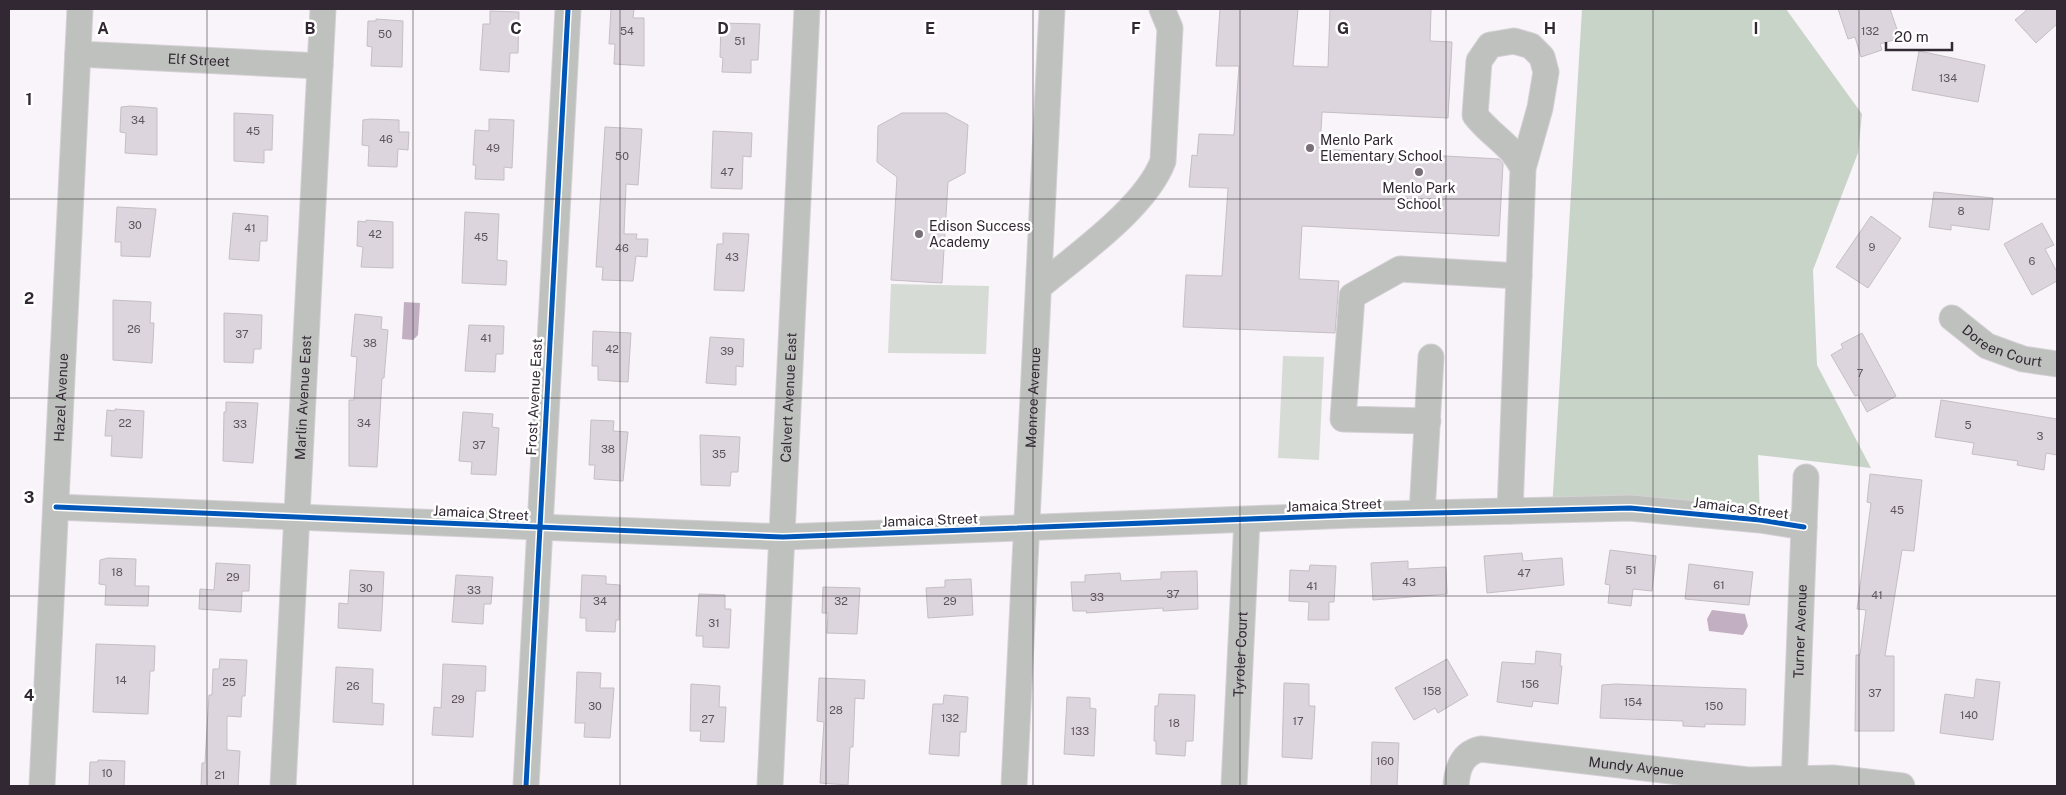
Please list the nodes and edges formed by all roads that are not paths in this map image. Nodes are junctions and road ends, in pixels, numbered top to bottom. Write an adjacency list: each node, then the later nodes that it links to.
1 (80, 9): 7 (street, Hazel Avenue)
2 (323, 9): 8 (street, Marlin Avenue East)
3 (568, 9): 22 (street, Frost Avenue East)
4 (807, 9): 25 (street, Calvert Avenue East)
5 (1052, 9): 11 (street, Monroe Avenue)
6 (1162, 9): 11 (street)
7 (78, 54): 8 (street, Elf Street); 17 (street, Hazel Avenue)
8 (320, 66): 20 (street, Marlin Avenue East)
9 (1523, 168): 9 (street); 10 (street)
10 (1519, 276): 15 (street); 18 (street)
11 (1039, 287): 23 (street, Monroe Avenue)
12 (1952, 318): 14 (street, Doreen Court)
13 (1431, 357): 15 (street)
14 (2057, 364)
15 (1428, 421): 19 (street)
16 (1806, 477): 24 (street, Turner Avenue)
17 (56, 507): 20 (street, Jamaica Street); 27 (street, Hazel Avenue)
18 (1510, 511): 19 (street, Jamaica Street); 24 (street, Jamaica Street)
19 (1422, 513): 21 (street, Jamaica Street)
20 (297, 516): 22 (street, Jamaica Street); 28 (street, Marlin Avenue East)
21 (1247, 520): 23 (street, Jamaica Street); 32 (street, Tyroler Court)
22 (538, 527): 25 (street, Jamaica Street); 29 (street, Frost Avenue East)
23 (1027, 527): 25 (street, Jamaica Street); 31 (street, Monroe Avenue)
24 (1804, 527): 26 (street, Turner Avenue)
25 (783, 537): 30 (street, Calvert Avenue East)
26 (1794, 783): 33 (street, Mundy Avenue); 34 (street, Mundy Avenue)
27 (42, 786)
28 (283, 786)
29 (526, 786)
30 (770, 786)
31 (1014, 786)
32 (1234, 786)
33 (1456, 786)
34 (1902, 786)

